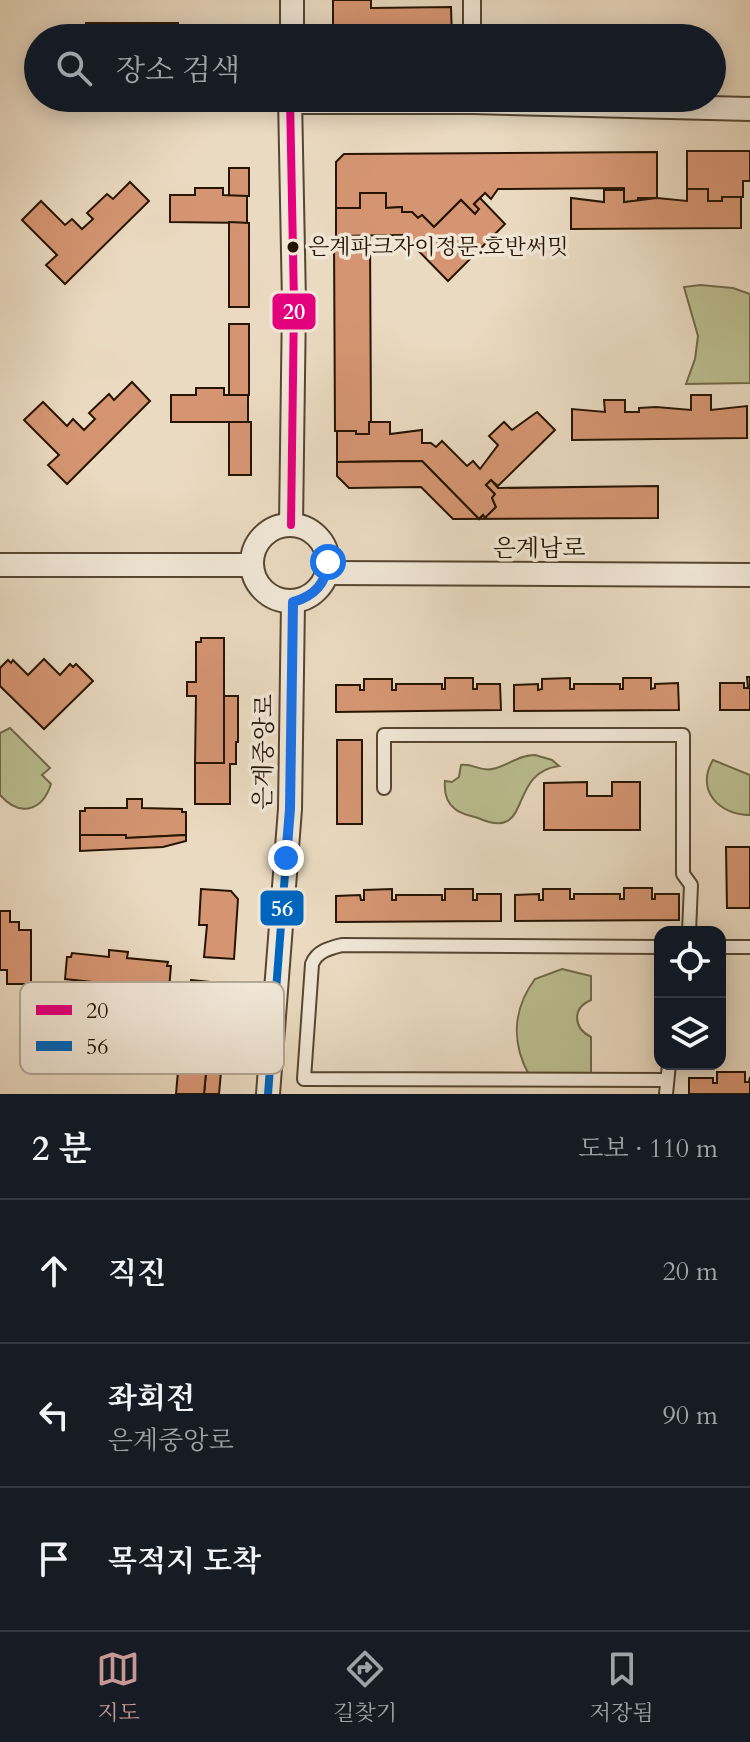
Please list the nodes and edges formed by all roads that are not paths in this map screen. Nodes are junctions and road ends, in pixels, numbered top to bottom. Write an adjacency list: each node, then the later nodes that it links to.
1 (292, 0): 3 (street)
2 (472, 0): 4 (street)
3 (292, 24)
4 (472, 24)
5 (726, 108): 6 (street)
6 (750, 109)
7 (290, 112): 8 (street)
8 (291, 525): 10 (street); 11 (street)
9 (0, 565): 10 (street)
10 (251, 565): 13 (street)
11 (327, 573): 12 (street, 은계남로); 13 (street)
12 (750, 575)
13 (293, 602): 19 (street, 은계중앙로)
14 (384, 788): 15 (street)
15 (689, 926)
16 (654, 947): 21 (street)
17 (726, 947): 18 (street)
18 (750, 947)
19 (277, 982)
20 (270, 1074): 22 (street, 은계중앙로)
21 (666, 1087)
22 (268, 1094)

